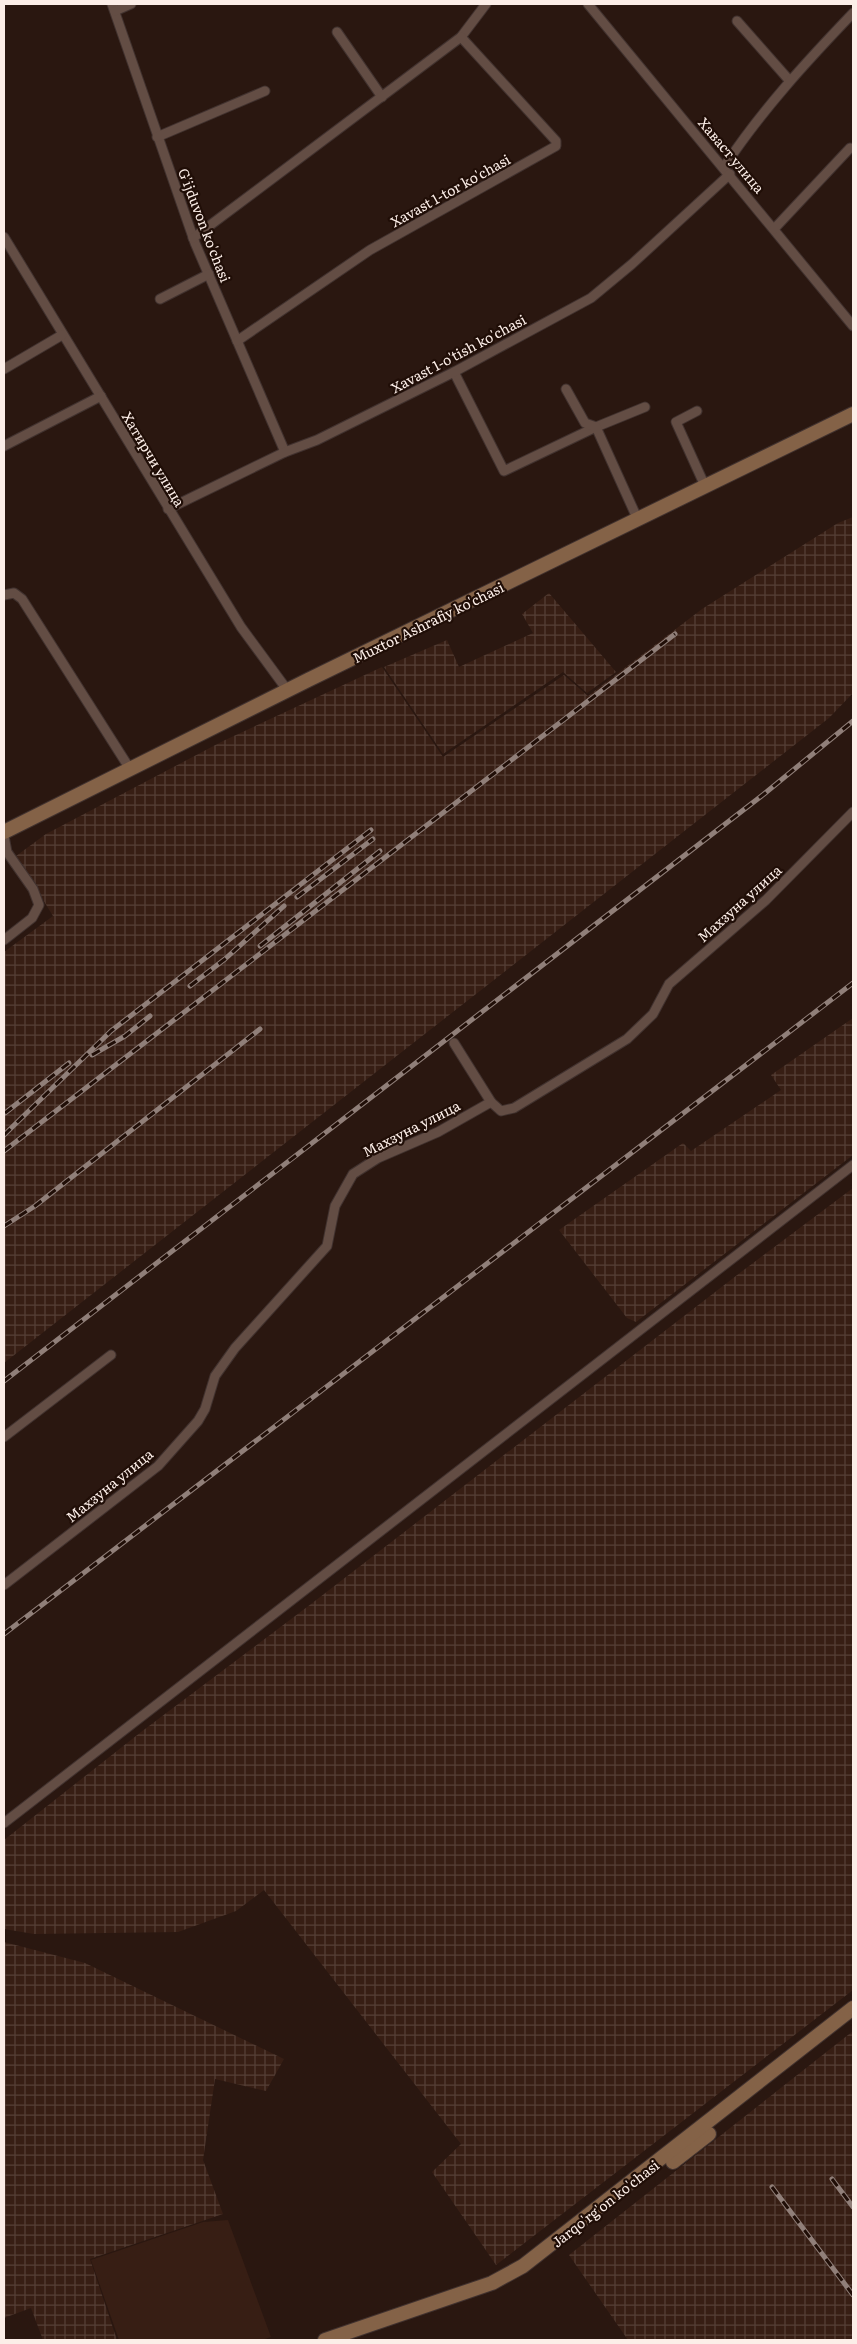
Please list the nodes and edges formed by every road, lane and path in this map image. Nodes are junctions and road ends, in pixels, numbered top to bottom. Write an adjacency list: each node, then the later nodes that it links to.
1 (131, 4): 4 (street)
2 (486, 4): 8 (street)
3 (588, 4): 14 (street, Хаваст улица)
4 (114, 7): 12 (street, G'ijduvon ko'chasi)
5 (853, 13): 9 (street, Xavast 1-o'tish ko'chasi)
6 (737, 21): 9 (street)
7 (337, 32): 11 (street)
8 (460, 37): 11 (street); 22 (street, Xavast 1-tor ko'chasi)
9 (789, 80): 14 (street, Xavast 1-o'tish ko'chasi)
10 (265, 92): 12 (street)
11 (382, 96): 17 (street)
12 (157, 137): 17 (street, G'ijduvon ko'chasi)
13 (850, 148): 15 (street)
14 (727, 171): 15 (street, Хаваст улица); 24 (street, Xavast 1-o'tish ko'chasi)
15 (774, 229): 20 (street, Хаваст улица)
16 (4, 237): 21 (street, Хатирчи улица)
17 (193, 238): 18 (street, G'ijduvon ko'chasi)
18 (208, 274): 19 (street); 22 (street, G'ijduvon ko'chasi)
19 (160, 300)
20 (853, 326)
21 (62, 335): 23 (street); 26 (street, Хатирчи улица)
22 (237, 341): 32 (street, G'ijduvon ko'chasi)
23 (4, 369)
24 (454, 372): 30 (street); 32 (street, Xavast 1-o'tish ko'chasi)
25 (566, 388): 30 (street)
26 (101, 396): 31 (street); 34 (street, Хатирчи улица)
27 (645, 407): 30 (street)
28 (697, 411): 33 (street)
29 (853, 414): 33 (main road, Muxtor Ashrafiy ko'chasi)
30 (596, 427): 35 (street)
31 (4, 446)
32 (285, 452): 34 (street, Xavast 1-o'tish ko'chasi)
33 (705, 486): 35 (main road, Muxtor Ashrafiy ko'chasi)
34 (168, 509): 37 (street, Хатирчи улица)
35 (638, 520): 37 (main road, Muxtor Ashrafiy ko'chasi)
36 (4, 595): 38 (street)
37 (288, 691): 38 (main road, Muxtor Ashrafiy ko'chasi)
38 (130, 769): 40 (main road, Muxtor Ashrafiy ko'chasi)
39 (853, 812): 44 (street, Махзуна улица)
40 (4, 832)
41 (4, 836): 42 (street)
42 (4, 940)
43 (454, 1042): 44 (street)
44 (491, 1102): 48 (street, Махзуна улица)
45 (853, 1165): 49 (street)
46 (111, 1355): 47 (street)
47 (4, 1437)
48 (4, 1585)
49 (4, 1823)
50 (853, 2008): 52 (main road, Jarqo'rg'on ko'chasi)
51 (853, 2020): 53 (main road, Jarqo'rg'on ko'chasi)
52 (325, 2340)
53 (355, 2340)

